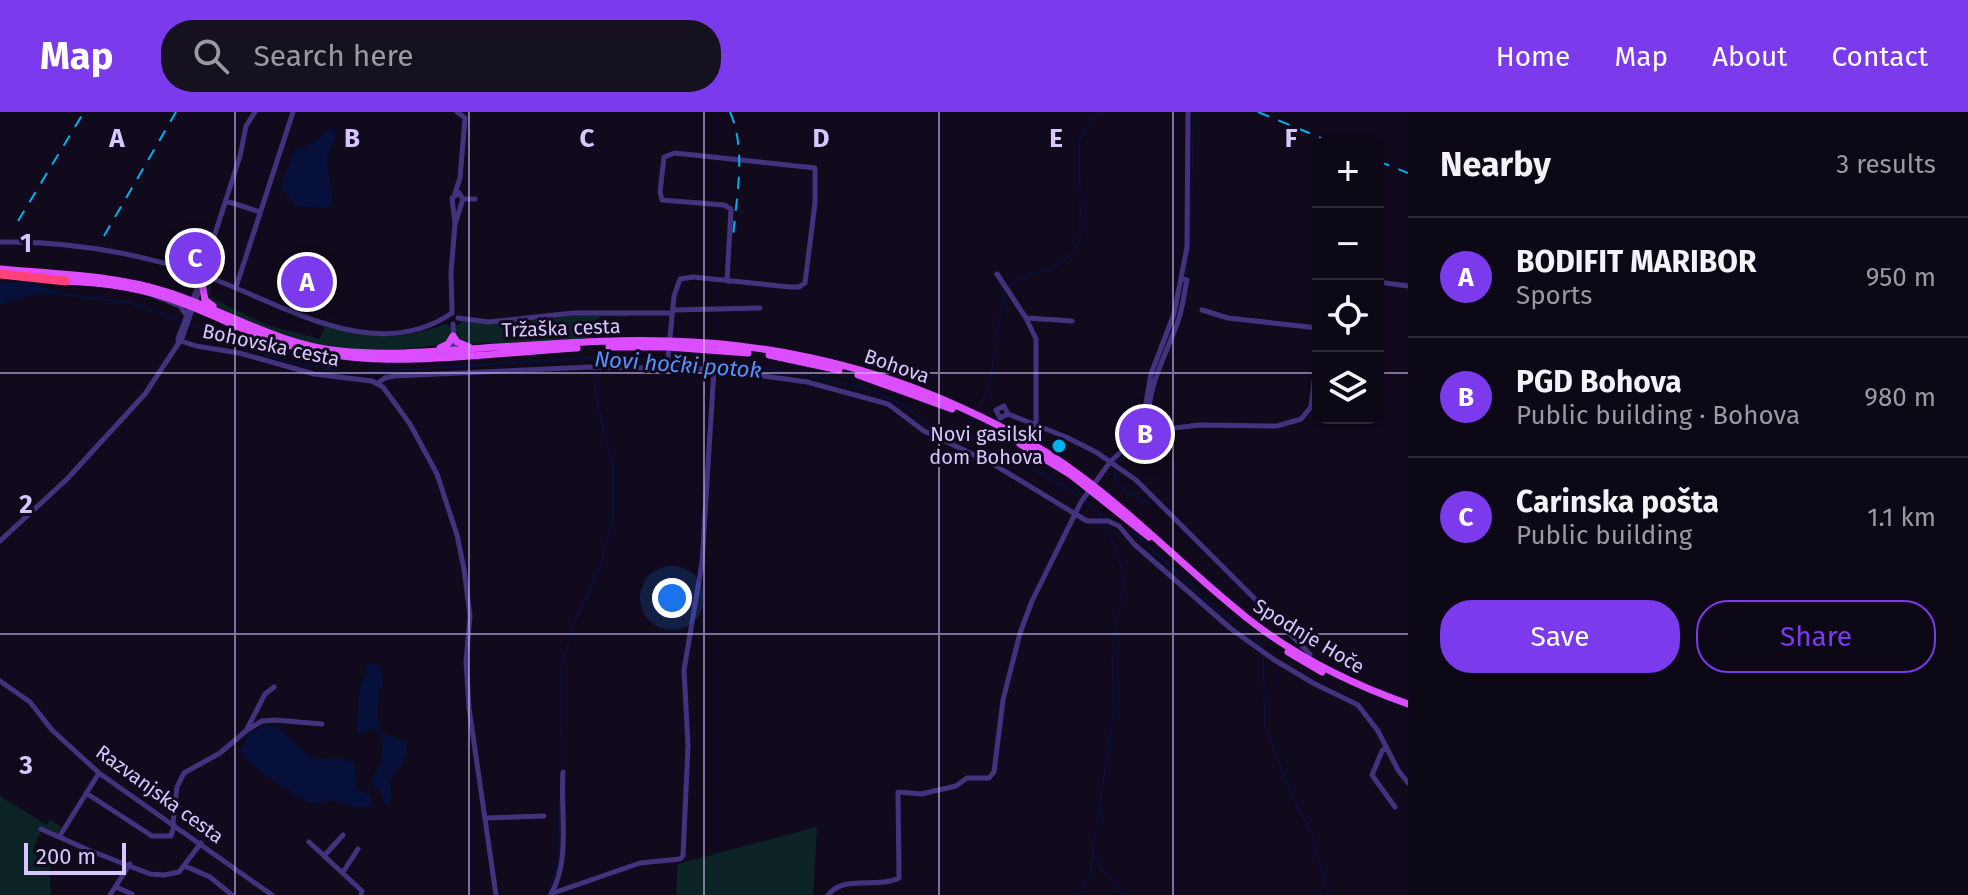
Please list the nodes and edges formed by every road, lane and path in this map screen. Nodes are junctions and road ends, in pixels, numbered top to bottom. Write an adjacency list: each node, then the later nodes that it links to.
1 (255, 112): 7 (street)
2 (293, 112): 8 (street)
3 (457, 112): 5 (street)
4 (1188, 112): 41 (street)
5 (459, 198): 6 (street); 26 (street)
6 (475, 199)
7 (226, 201): 8 (street); 12 (street, bridge)
8 (260, 212): 17 (street)
9 (0, 242): 12 (street)
10 (0, 274): 13 (highway); 19 (main road, Tržaška cesta)
11 (997, 274): 25 (street)
12 (202, 278): 17 (street); 19 (street); 23 (main road)
13 (66, 281): 18 (main road, Tržaška cesta)
14 (727, 281): 14 (street); 22 (street)
15 (1384, 283): 16 (street)
16 (1408, 286)
17 (236, 287): 26 (street)
18 (152, 294): 19 (main road, Tržaška cesta); 24 (street)
19 (192, 304): 23 (main road, Tržaška cesta); 24 (street); 35 (main road, Tržaška cesta)
20 (760, 308): 22 (street, Tržaška cesta)
21 (1202, 310): 28 (street)
22 (672, 312): 26 (street, Tržaška cesta); 31 (street)
23 (225, 314): 33 (main road, Tržaška cesta)
24 (187, 318): 30 (street)
25 (1026, 318): 27 (street); 40 (street)
26 (450, 319): 29 (street)
27 (1072, 321)
28 (1312, 327)
29 (453, 336): 32 (main road); 33 (main road); 35 (street)
30 (178, 340): 38 (street, Bohovska cesta); 45 (street)
31 (669, 344): 32 (main road, Tržaška cesta); 35 (main road, Tržaška cesta); 36 (street); 43 (main road, Bohova)
32 (471, 348): 35 (main road, Tržaška cesta)
33 (427, 351): 35 (main road, Tržaška cesta)
34 (1318, 352): 41 (street)
35 (454, 353)
36 (667, 367): 37 (street, Bohovska cesta); 38 (street, Bohovska cesta)
37 (714, 369): 44 (street, Bohovska cesta); 74 (street)
38 (378, 383): 60 (street)
39 (1008, 414): 40 (street)
40 (1036, 423): 42 (street)
41 (1145, 427): 42 (street)
42 (1110, 462): 43 (street); 47 (street)
43 (1087, 493): 44 (street); 46 (main road, Bohova)
44 (1074, 513): 53 (street, Bohovska cesta); 80 (street)
45 (0, 541)
46 (1201, 581): 50 (main road, Spodnje Hoče)
47 (1310, 654)
48 (0, 681): 55 (street, Razvanjska cesta)
49 (274, 687): 52 (street)
50 (1408, 707)
51 (322, 724): 52 (street)
52 (247, 730): 61 (street)
53 (1386, 747): 56 (street, Bohovska cesta); 58 (street)
54 (563, 772): 74 (street)
55 (99, 773): 57 (street); 61 (street, Razvanjska cesta)
56 (1408, 783)
57 (86, 793): 61 (street); 64 (street)
58 (1395, 807)
59 (544, 816): 60 (street)
60 (485, 818): 79 (street)
61 (174, 824): 66 (street, Razvanjska cesta)
62 (41, 829): 64 (street)
63 (343, 835): 68 (street)
64 (59, 837): 69 (street)
65 (309, 842): 68 (street)
66 (201, 843): 70 (street); 77 (street, Razvanjska cesta)
67 (358, 849): 71 (street)
68 (324, 856): 71 (street)
69 (130, 864): 70 (street); 72 (street)
70 (185, 866): 76 (street)
71 (343, 872): 78 (street)
72 (116, 887): 73 (street); 75 (street)
73 (132, 894)
74 (551, 894)
75 (110, 895)
76 (232, 895)
77 (272, 895)
78 (361, 895)
79 (496, 895)
80 (828, 895)

